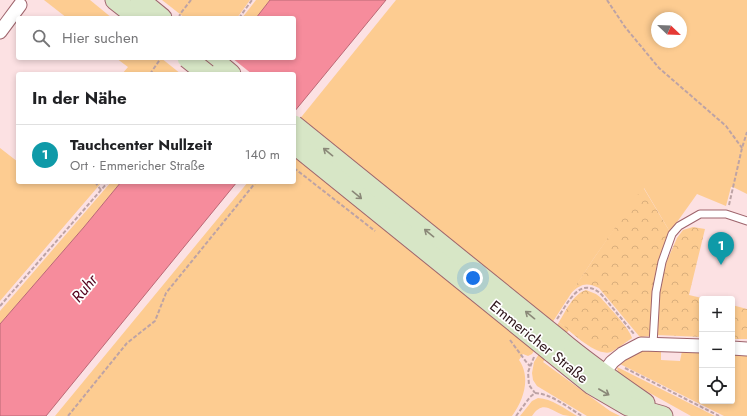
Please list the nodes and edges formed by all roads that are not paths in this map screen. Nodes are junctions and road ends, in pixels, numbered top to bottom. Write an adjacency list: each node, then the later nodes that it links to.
1 (115, 0): 4 (main road)
2 (140, 0): 5 (main road)
3 (20, 5): 6 (street)
4 (135, 16)
5 (160, 16)
6 (0, 32)
7 (190, 60): 9 (main road, bridge)
8 (214, 60): 10 (main road)
9 (204, 72)
10 (229, 72)
11 (296, 127): 14 (main road, Emmericher Straße, one-way to 11, bridge)
12 (296, 146): 14 (main road, Emmericher Straße, one-way to 14, bridge)
13 (747, 221): 15 (lane)
14 (550, 343): 19 (main road, Emmericher Straße); 20 (main road, Emmericher Straße, one-way to 20)
15 (647, 344): 16 (street); 19 (street)
16 (699, 346)
17 (735, 348): 18 (street)
18 (747, 349)
19 (608, 368): 20 (main road, Emmericher Straße)
20 (664, 416)

